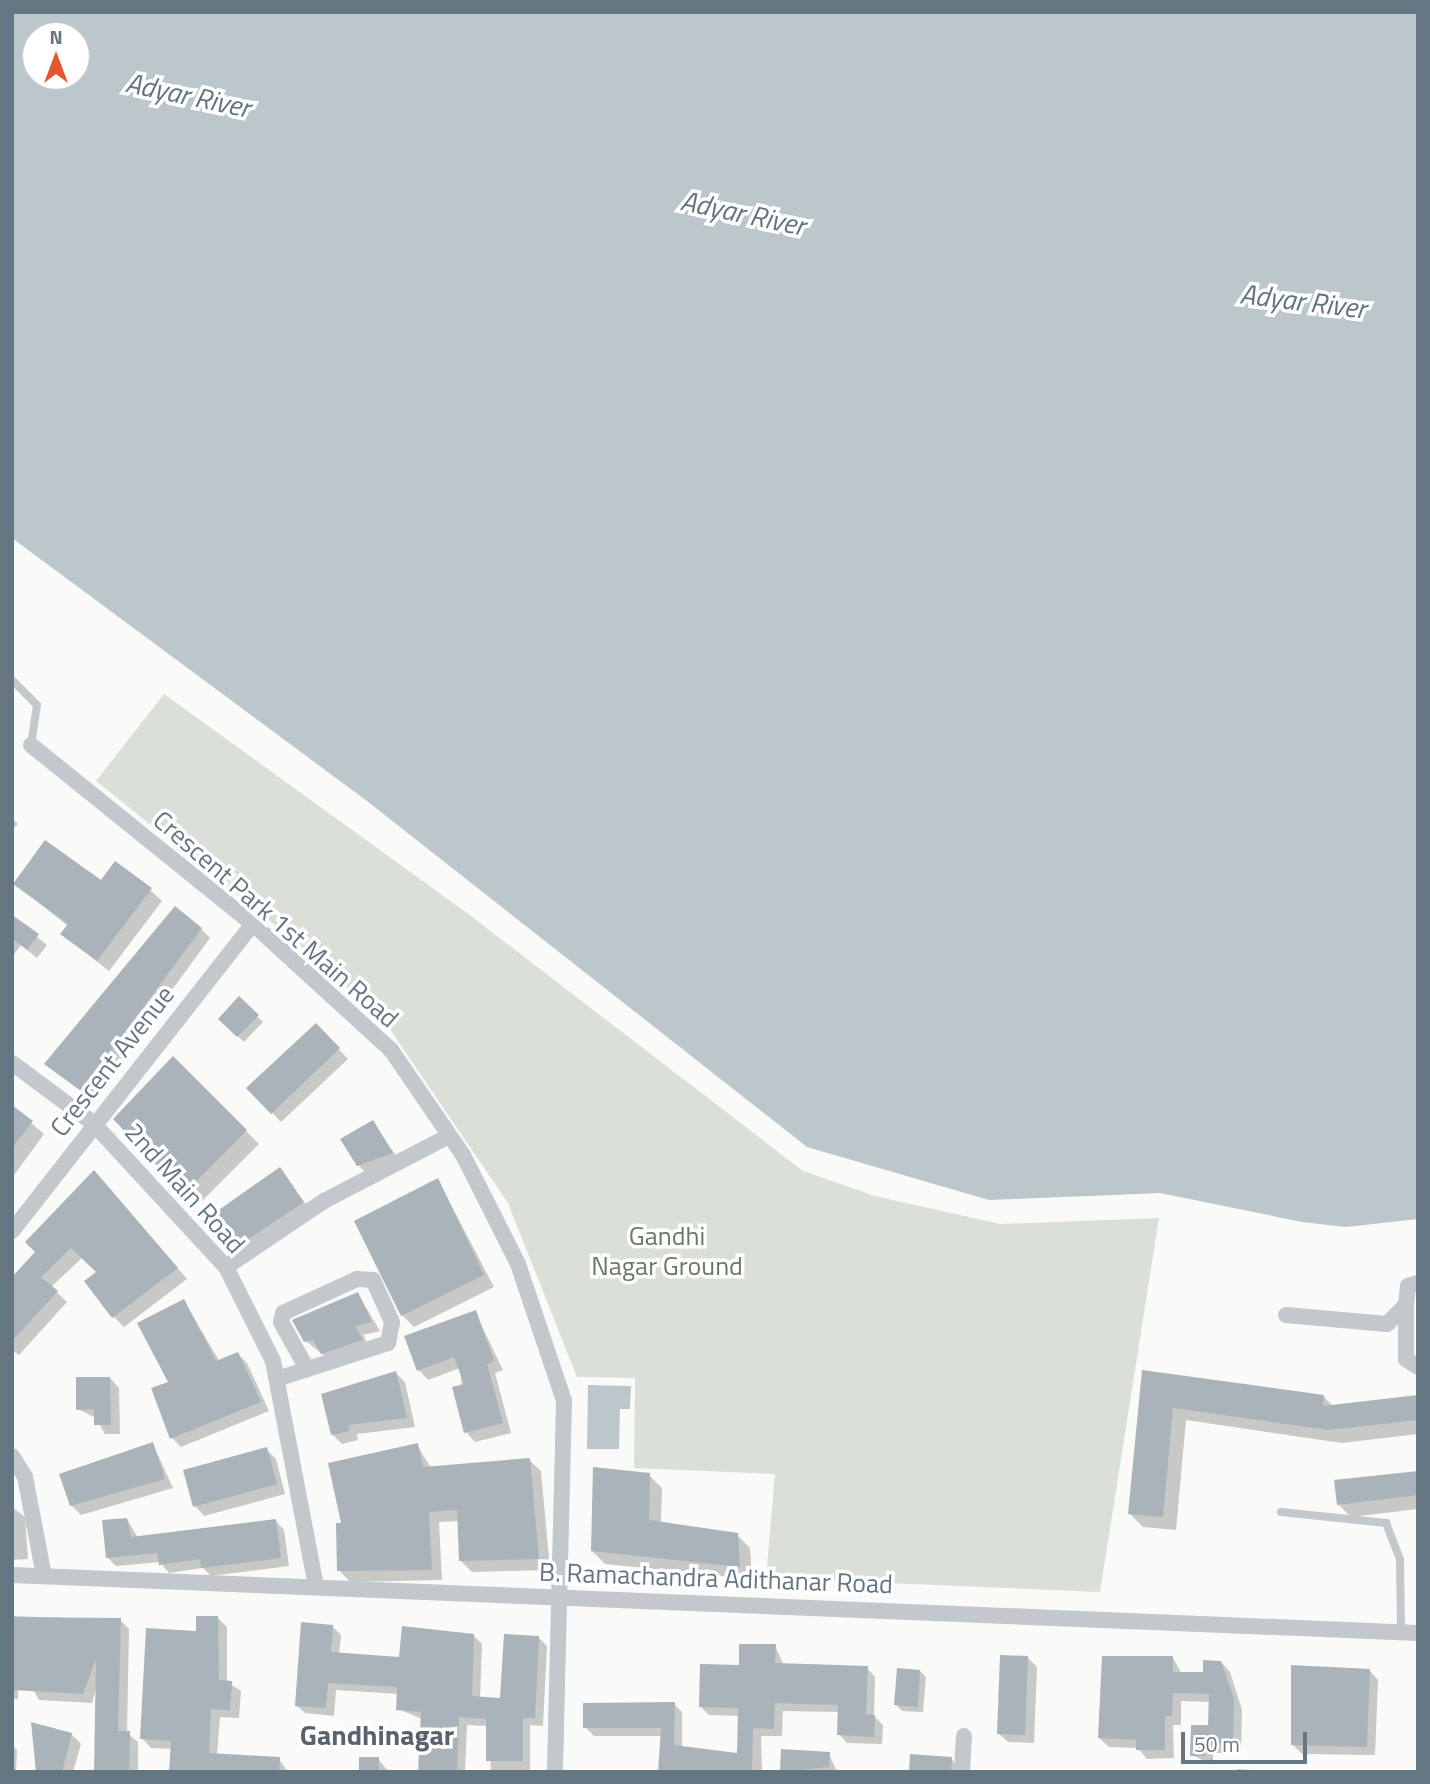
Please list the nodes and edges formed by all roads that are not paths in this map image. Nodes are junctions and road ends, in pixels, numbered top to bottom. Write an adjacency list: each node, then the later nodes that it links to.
1 (12, 680): 2 (lane)
2 (31, 745): 3 (street, Crescent Park 1st Main Road)
3 (253, 924): 5 (street, Crescent Avenue); 6 (street, Crescent Park 1st Main Road)
4 (12, 1063): 5 (street, 2nd Main Road)
5 (93, 1123): 7 (street, Crescent Avenue); 8 (street, 2nd Main Road)
6 (449, 1136): 8 (street); 20 (street, Crescent Park 1st Main Road)
7 (12, 1231)
8 (226, 1267): 14 (street, 2nd Main Road)
9 (1416, 1284): 10 (street)
10 (1406, 1304): 11 (street); 12 (street)
11 (1286, 1315)
12 (1418, 1367)
13 (307, 1369): 13 (street); 14 (street)
14 (277, 1379): 19 (street, 2nd Main Road)
15 (12, 1456): 18 (street)
16 (1281, 1513): 21 (lane)
17 (12, 1575): 18 (street, B. Ramachandra Adithanar Road)
18 (44, 1576): 19 (street, B. Ramachandra Adithanar Road)
19 (316, 1586): 20 (street, B. Ramachandra Adithanar Road)
20 (562, 1596): 21 (street, B. Ramachandra Adithanar Road); 23 (street, Crescent Park 1st Main Road)
21 (1410, 1633)
22 (964, 1736): 24 (street)
23 (555, 1772)
24 (962, 1772)

